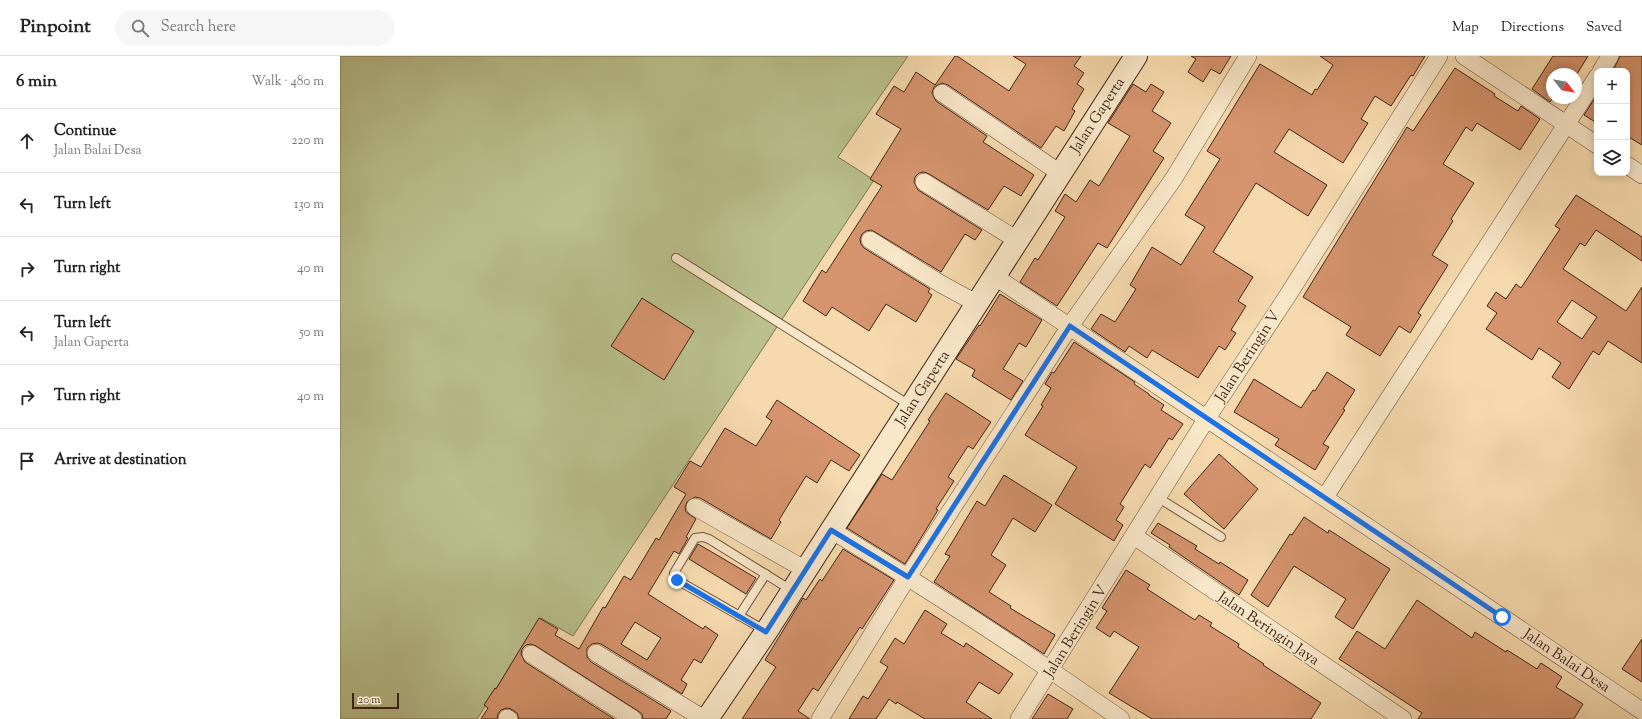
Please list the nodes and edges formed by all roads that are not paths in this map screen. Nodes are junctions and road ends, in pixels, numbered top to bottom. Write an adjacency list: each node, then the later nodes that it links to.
1 (1136, 56): 12 (street, Jalan Gaperta)
2 (1248, 56): 20 (street)
3 (1439, 56): 22 (street, Jalan Beringin V)
4 (1464, 56): 9 (street)
5 (1610, 56): 6 (street)
6 (1602, 68)
7 (1594, 82): 9 (street)
8 (942, 93): 12 (street)
9 (1566, 125): 10 (street); 24 (street)
10 (1594, 143)
11 (1630, 167): 13 (street)
12 (1060, 173): 16 (street, Jalan Gaperta)
13 (1642, 175)
14 (924, 182): 16 (street)
15 (870, 240): 19 (street)
16 (1017, 240): 18 (street, Jalan Gaperta)
17 (676, 258): 21 (lane)
18 (994, 276): 19 (street, Jalan Gaperta); 20 (street, Jalan Balai Desa)
19 (976, 303): 21 (street, Jalan Gaperta)
20 (1070, 326): 22 (street, Jalan Balai Desa); 31 (street)
21 (911, 406): 26 (street, Jalan Gaperta)
22 (1207, 418): 23 (street, Jalan Beringin V); 24 (street, Jalan Balai Desa)
23 (1157, 497): 27 (street, Jalan Beringin V); 28 (lane)
24 (1325, 497): 38 (street, Jalan Balai Desa)
25 (695, 507): 29 (street)
26 (831, 530): 29 (street, Jalan Gaperta); 31 (street)
27 (1134, 536): 37 (street, Jalan Beringin V); 44 (street, Jalan Beringin Jaya)
28 (1221, 537)
29 (806, 570): 32 (street, Jalan Gaperta)
30 (766, 574): 32 (lane); 33 (lane); 33 (lane)
31 (908, 577): 37 (street); 41 (street)
32 (792, 591): 34 (street, Jalan Gaperta)
33 (739, 616): 34 (lane)
34 (766, 632): 40 (street, Jalan Gaperta)
35 (596, 653): 40 (street)
36 (531, 654): 39 (street)
37 (1050, 669): 42 (street, Jalan Beringin V); 43 (street)
38 (1642, 711)
39 (633, 719)
40 (706, 719)
41 (820, 719)
42 (1019, 719)
43 (1121, 719)
44 (1403, 719)

